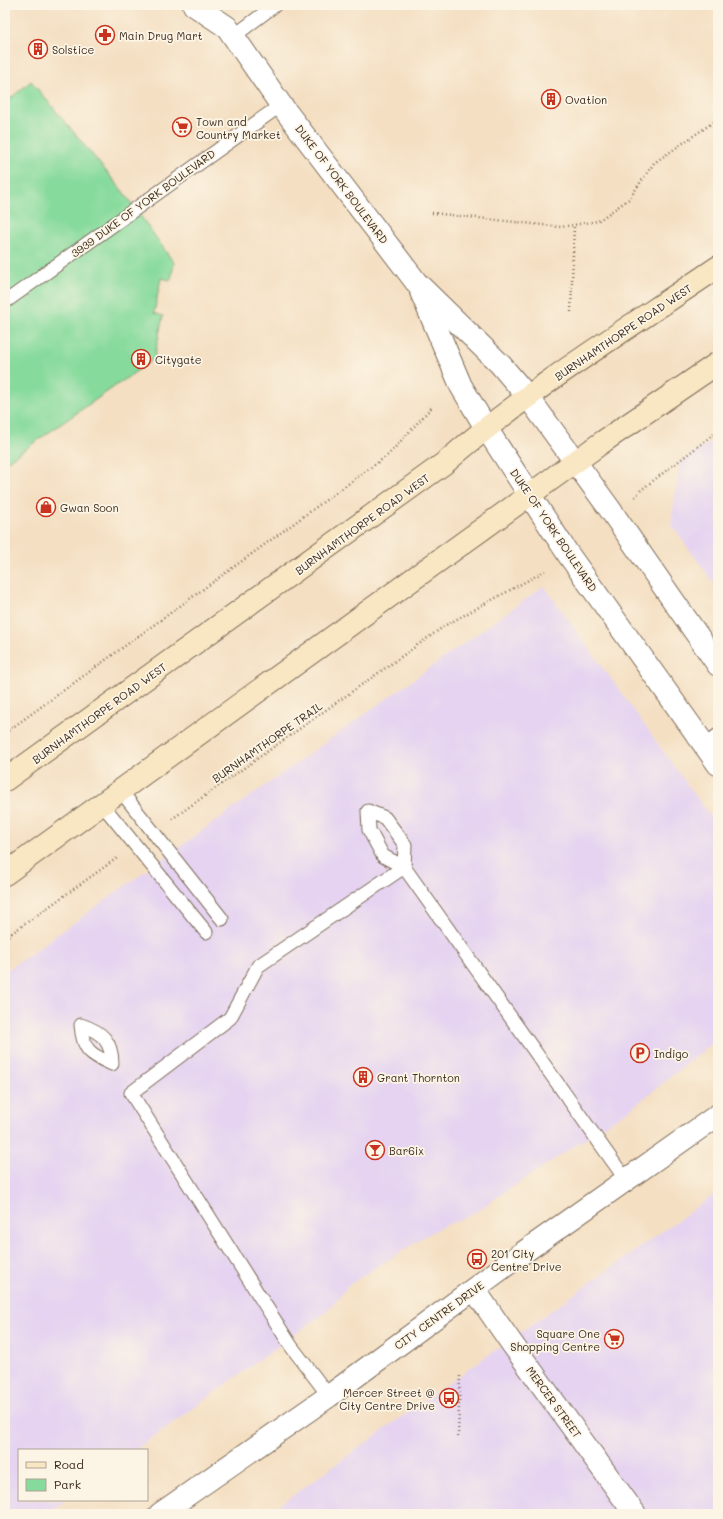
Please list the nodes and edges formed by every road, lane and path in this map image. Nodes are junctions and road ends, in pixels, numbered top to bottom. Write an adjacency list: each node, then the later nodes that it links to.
1 (194, 5): 4 (street, DUKE OF YORK BOULEVARD)
2 (221, 5): 4 (street, DUKE OF YORK BOULEVARD)
3 (275, 5): 4 (lane)
4 (230, 32): 5 (street, DUKE OF YORK BOULEVARD)
5 (281, 105): 10 (street, DUKE OF YORK BOULEVARD); 11 (lane, 3939 DUKE OF YORK BOULEVARD)
6 (718, 119): 8 (path)
7 (432, 213): 8 (path)
8 (574, 225): 12 (path)
9 (718, 267): 14 (main road, BURNHAMTHORPE ROAD WEST)
10 (416, 282): 14 (street, DUKE OF YORK BOULEVARD); 16 (street, DUKE OF YORK BOULEVARD)
11 (5, 302)
12 (571, 312)
13 (718, 363): 18 (main road)
14 (528, 397): 16 (main road, BURNHAMTHORPE ROAD WEST); 18 (street, DUKE OF YORK BOULEVARD)
15 (432, 407): 23 (path)
16 (486, 428): 19 (street, DUKE OF YORK BOULEVARD); 26 (main road, BURNHAMTHORPE ROAD WEST)
17 (718, 431): 20 (path)
18 (576, 462): 19 (main road); 22 (street, DUKE OF YORK BOULEVARD)
19 (530, 494): 24 (street, DUKE OF YORK BOULEVARD); 27 (main road)
20 (636, 496)
21 (546, 571): 29 (path, BURNHAMTHORPE TRAIL)
22 (718, 665)
23 (5, 733)
24 (711, 740): 25 (street, DUKE OF YORK BOULEVARD)
25 (718, 764)
26 (5, 780)
27 (120, 790): 28 (main road); 29 (lane)
28 (101, 803): 30 (lane); 31 (main road)
29 (154, 832): 32 (lane)
30 (136, 845): 33 (lane); 34 (path)
31 (5, 874)
32 (222, 919)
33 (206, 932)
34 (5, 938)
35 (718, 1115): 36 (street, CITY CENTRE DRIVE)
36 (626, 1180): 37 (street, CITY CENTRE DRIVE); 39 (lane)
37 (474, 1289): 39 (street, CITY CENTRE DRIVE); 42 (street, MERCER STREET)
38 (460, 1375): 40 (path)
39 (329, 1396): 41 (street, CITY CENTRE DRIVE)
40 (458, 1437)
41 (160, 1514)
42 (635, 1514)

